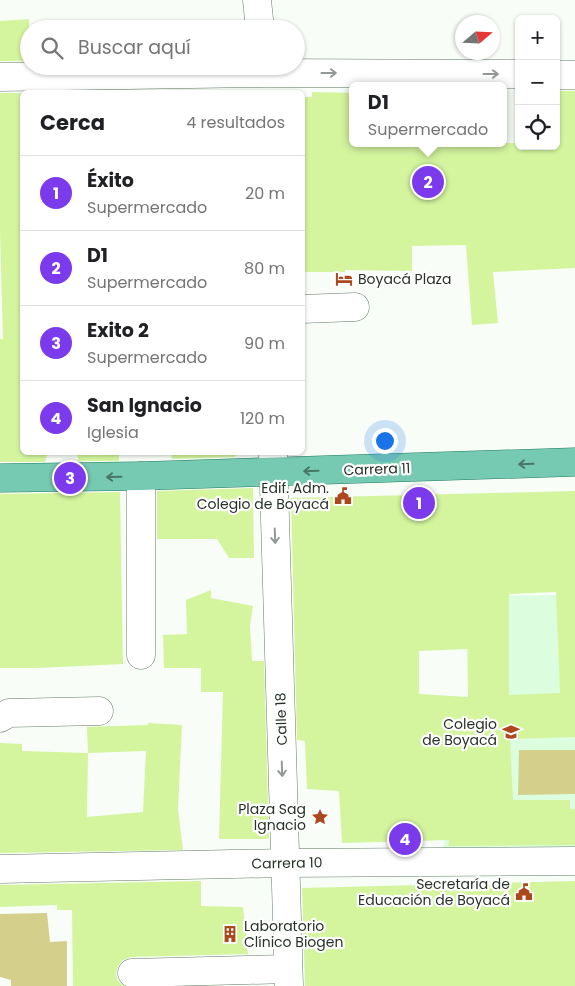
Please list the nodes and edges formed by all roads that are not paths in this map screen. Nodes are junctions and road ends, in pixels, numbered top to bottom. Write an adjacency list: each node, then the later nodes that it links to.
1 (258, 0): 2 (street)
2 (259, 20)
3 (515, 74): 7 (street, one-way to 3)
4 (560, 75): 5 (street)
5 (575, 75)
6 (0, 77): 7 (street)
7 (264, 77)
8 (355, 307): 9 (street)
9 (305, 309)
10 (273, 462): 11 (main road, Carrera 11, one-way to 10); 12 (main road, Carrera 11); 18 (street, Calle 18, one-way to 18)
11 (575, 462)
12 (141, 476): 13 (main road, Carrera 11, one-way to 13); 14 (street)
13 (0, 478)
14 (141, 655)
15 (99, 711): 16 (street)
16 (0, 718)
17 (575, 861): 18 (street, Carrera 10)
18 (285, 863): 19 (street, Carrera 10); 21 (street, Calle 18)
19 (0, 869)
20 (132, 974): 21 (street)
21 (288, 978)

